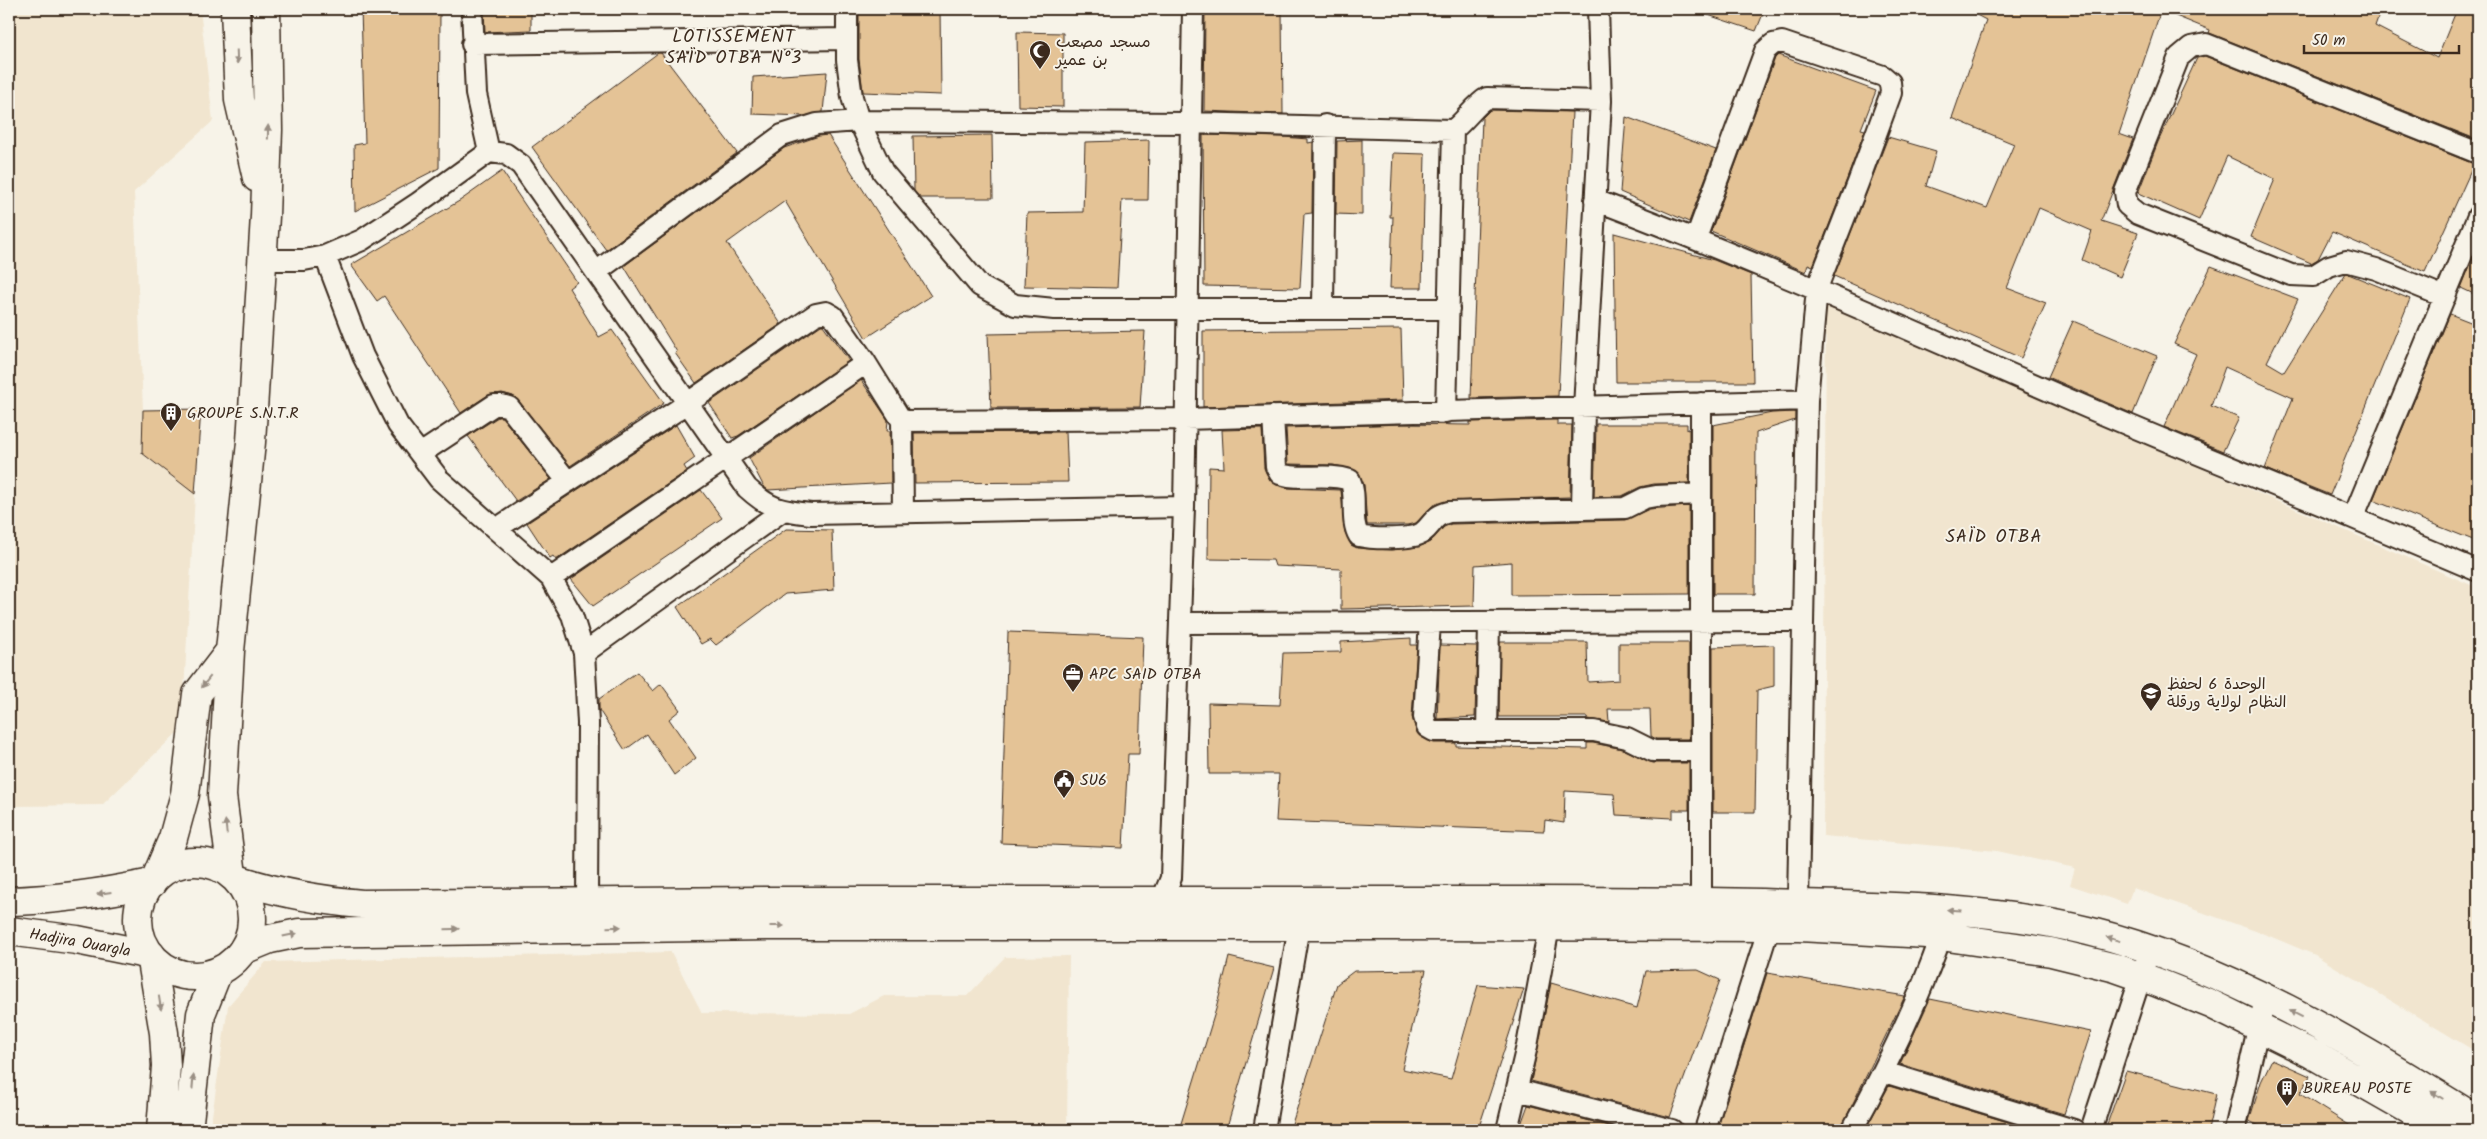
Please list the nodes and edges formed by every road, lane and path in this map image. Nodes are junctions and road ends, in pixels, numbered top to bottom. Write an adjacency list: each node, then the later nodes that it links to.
1 (235, 9): 17 (main road, one-way to 17)
2 (266, 9): 17 (main road, one-way to 2)
3 (472, 9): 8 (street)
4 (847, 9): 7 (street)
5 (1193, 9): 11 (street)
6 (1598, 9): 9 (street)
7 (847, 39): 8 (street); 10 (street)
8 (472, 44): 14 (street)
9 (1601, 101): 13 (street); 16 (street)
10 (859, 121): 11 (street); 22 (street); 25 (street)
11 (1191, 123): 12 (street); 25 (street)
12 (1325, 126): 13 (street); 26 (street)
13 (1453, 130): 27 (street)
14 (489, 152): 20 (street); 22 (street)
15 (2478, 153): 24 (street)
16 (1595, 200): 19 (street); 32 (street)
17 (265, 216): 21 (main road)
18 (2478, 216): 24 (street)
19 (1696, 238): 23 (street); 23 (street)
20 (325, 256): 21 (street); 37 (street)
21 (262, 260): 54 (main road)
22 (596, 272): 30 (street)
23 (1817, 288): 29 (street); 45 (street)
24 (2445, 297): 45 (street)
25 (1187, 309): 26 (street); 35 (street)
26 (1323, 309): 27 (street)
27 (1448, 309): 33 (street)
28 (866, 363): 30 (street); 36 (street); 38 (street)
29 (1807, 400): 31 (street); 50 (street)
30 (688, 403): 38 (street); 39 (street)
31 (1701, 403): 32 (street); 40 (street)
32 (1584, 408): 33 (street); 42 (street)
33 (1446, 412): 34 (street)
34 (1273, 416): 35 (street); 42 (street)
35 (1185, 419): 36 (street); 41 (street)
36 (902, 421): 44 (street)
37 (420, 454): 39 (street); 46 (street)
38 (726, 457): 43 (street); 48 (street)
39 (568, 482): 46 (street)
40 (1701, 494): 42 (street); 49 (street)
41 (1184, 507): 44 (street); 53 (street)
42 (1582, 509)
43 (782, 511): 44 (street); 55 (street)
44 (903, 512)
45 (2353, 518): 47 (street)
46 (496, 529): 48 (street)
47 (2478, 572)
48 (551, 578): 55 (street)
49 (1702, 621): 50 (street); 52 (street); 57 (street)
50 (1803, 621): 63 (street)
51 (1430, 622): 52 (street); 53 (street); 56 (street)
52 (1489, 622): 56 (street)
53 (1180, 623): 64 (street)
54 (230, 651): 58 (main road, one-way to 54); 59 (main road, one-way to 59)
55 (584, 653): 62 (street)
56 (1487, 731): 57 (street)
57 (1701, 751): 60 (street)
58 (234, 877): 59 (main road); 62 (main road); 70 (main road)
59 (154, 880): 61 (main road, one-way to 61); 72 (main road)
60 (1701, 900): 63 (main road); 64 (main road)
61 (9, 901)
62 (587, 902): 64 (main road)
63 (1798, 904): 71 (main road, one-way to 63)
64 (1171, 907): 65 (main road); 70 (main road, one-way to 64)
65 (1299, 926): 66 (main road); 82 (street)
66 (1549, 927): 67 (main road); 78 (street)
67 (1769, 927): 69 (main road); 85 (street)
68 (9, 931): 72 (main road, Hadjira Ouargla)
69 (1941, 936): 74 (main road); 77 (street)
70 (243, 950): 73 (main road)
71 (2149, 950): 74 (street); 75 (main road)
72 (151, 956): 73 (main road); 80 (main road, one-way to 80)
73 (218, 971): 81 (main road, one-way to 73)
74 (2141, 976): 76 (main road); 88 (street)
75 (2265, 999): 76 (street); 79 (main road, one-way to 75)
76 (2259, 1027): 89 (street); 90 (main road)
77 (1884, 1072): 86 (street); 87 (street)
78 (1517, 1090): 83 (street); 84 (street)
79 (2478, 1120)
80 (161, 1130)
81 (188, 1130)
82 (1264, 1130)
83 (1506, 1130)
84 (1672, 1130)
85 (1705, 1130)
86 (1852, 1130)
87 (2074, 1130)
88 (2091, 1130)
89 (2234, 1130)
90 (2445, 1130)

